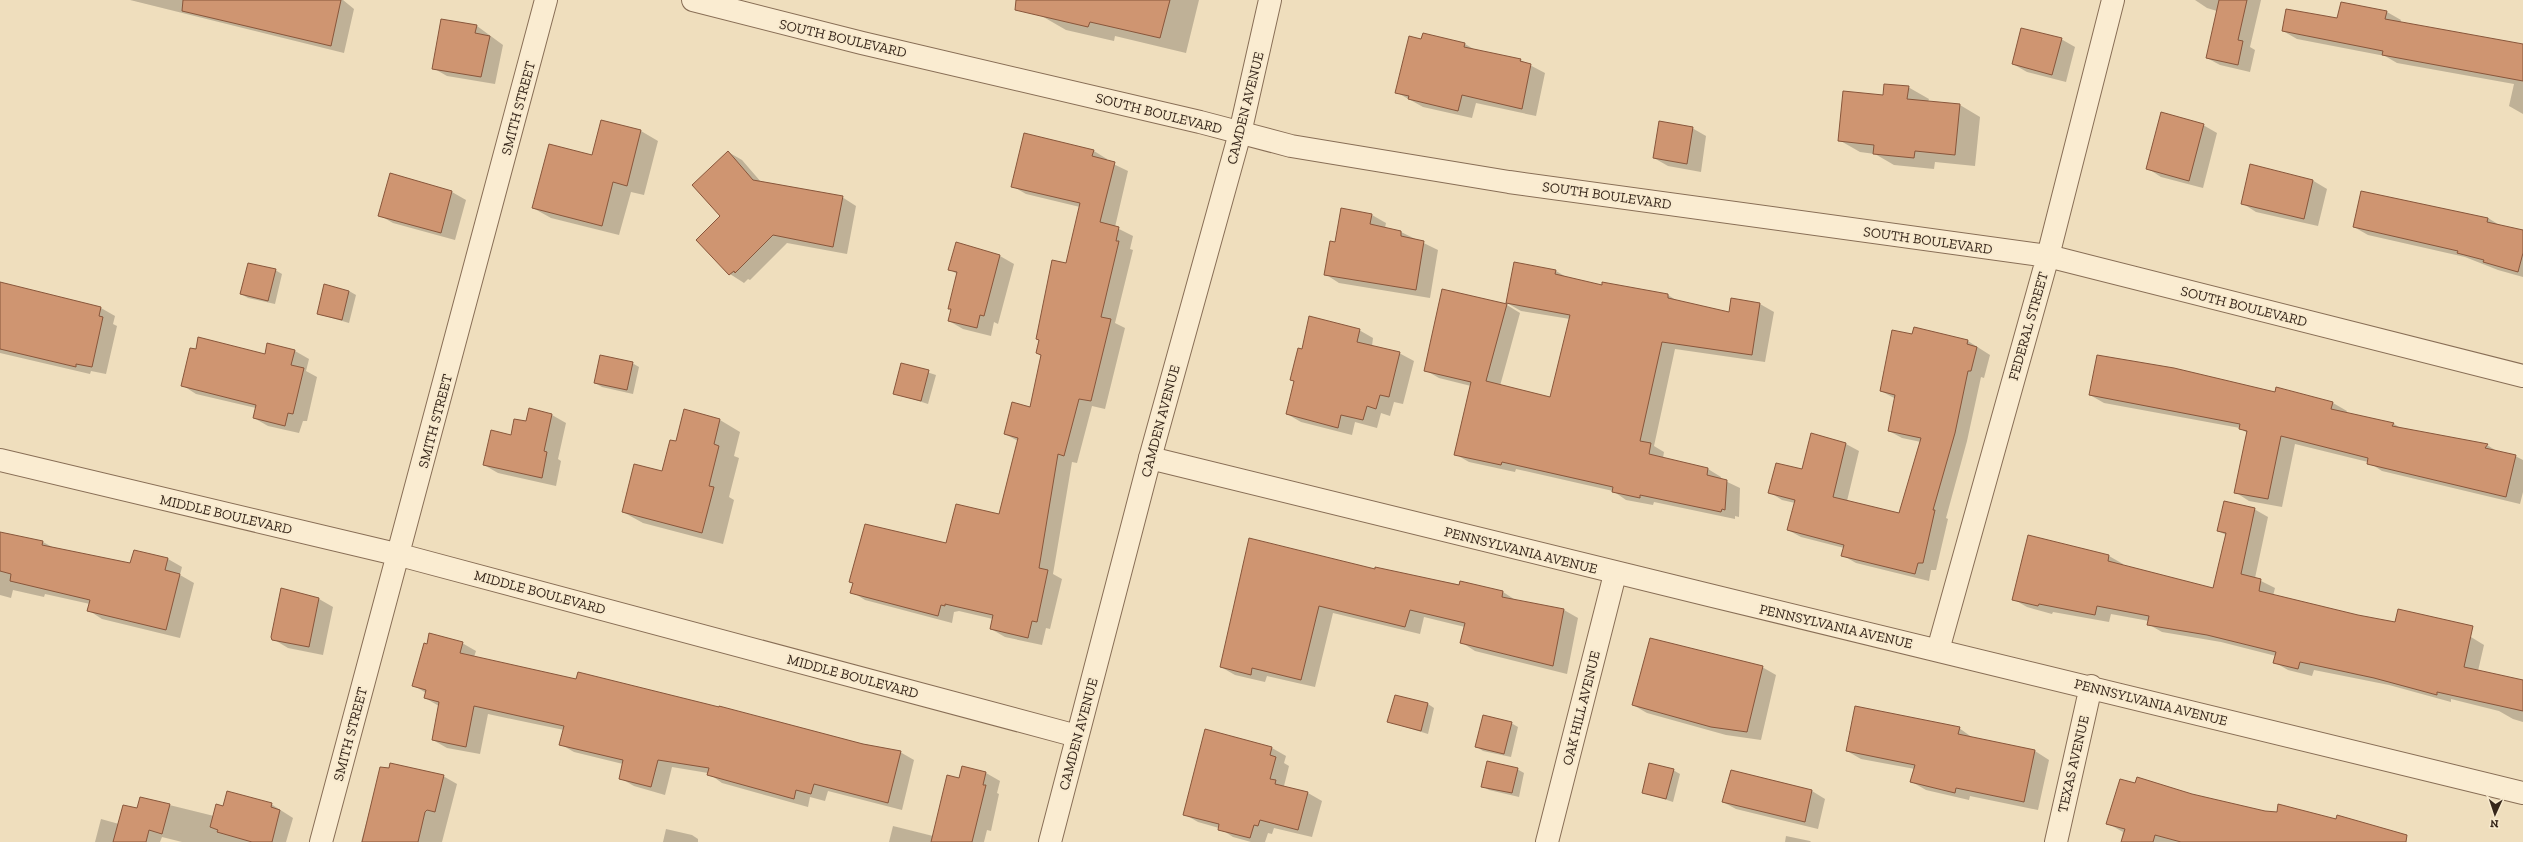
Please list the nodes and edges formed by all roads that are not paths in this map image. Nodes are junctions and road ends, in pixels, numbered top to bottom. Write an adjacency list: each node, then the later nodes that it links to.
1 (546, 0): 10 (street, SMITH STREET)
2 (693, 0): 5 (street, SOUTH BOULEVARD)
3 (1270, 0): 5 (street, CAMDEN AVENUE)
4 (2112, 0): 6 (street, FEDERAL STREET)
5 (1240, 133): 6 (street, SOUTH BOULEVARD); 8 (street, CAMDEN AVENUE)
6 (2048, 256): 7 (street, SOUTH BOULEVARD); 12 (street, FEDERAL STREET)
7 (2523, 376)
8 (1150, 458): 11 (street, PENNSYLVANIA AVENUE); 14 (street, CAMDEN AVENUE)
9 (0, 460): 10 (street, MIDDLE BOULEVARD)
10 (400, 555): 14 (street, MIDDLE BOULEVARD); 16 (street, SMITH STREET)
11 (1615, 574): 12 (street, PENNSYLVANIA AVENUE); 18 (street, OAK HILL AVENUE)
12 (1938, 650): 13 (street, PENNSYLVANIA AVENUE)
13 (2090, 686): 15 (street, PENNSYLVANIA AVENUE); 19 (street, TEXAS AVENUE)
14 (1077, 736): 17 (street, CAMDEN AVENUE)
15 (2523, 793)
16 (321, 842)
17 (1050, 842)
18 (1547, 842)
19 (2056, 842)

